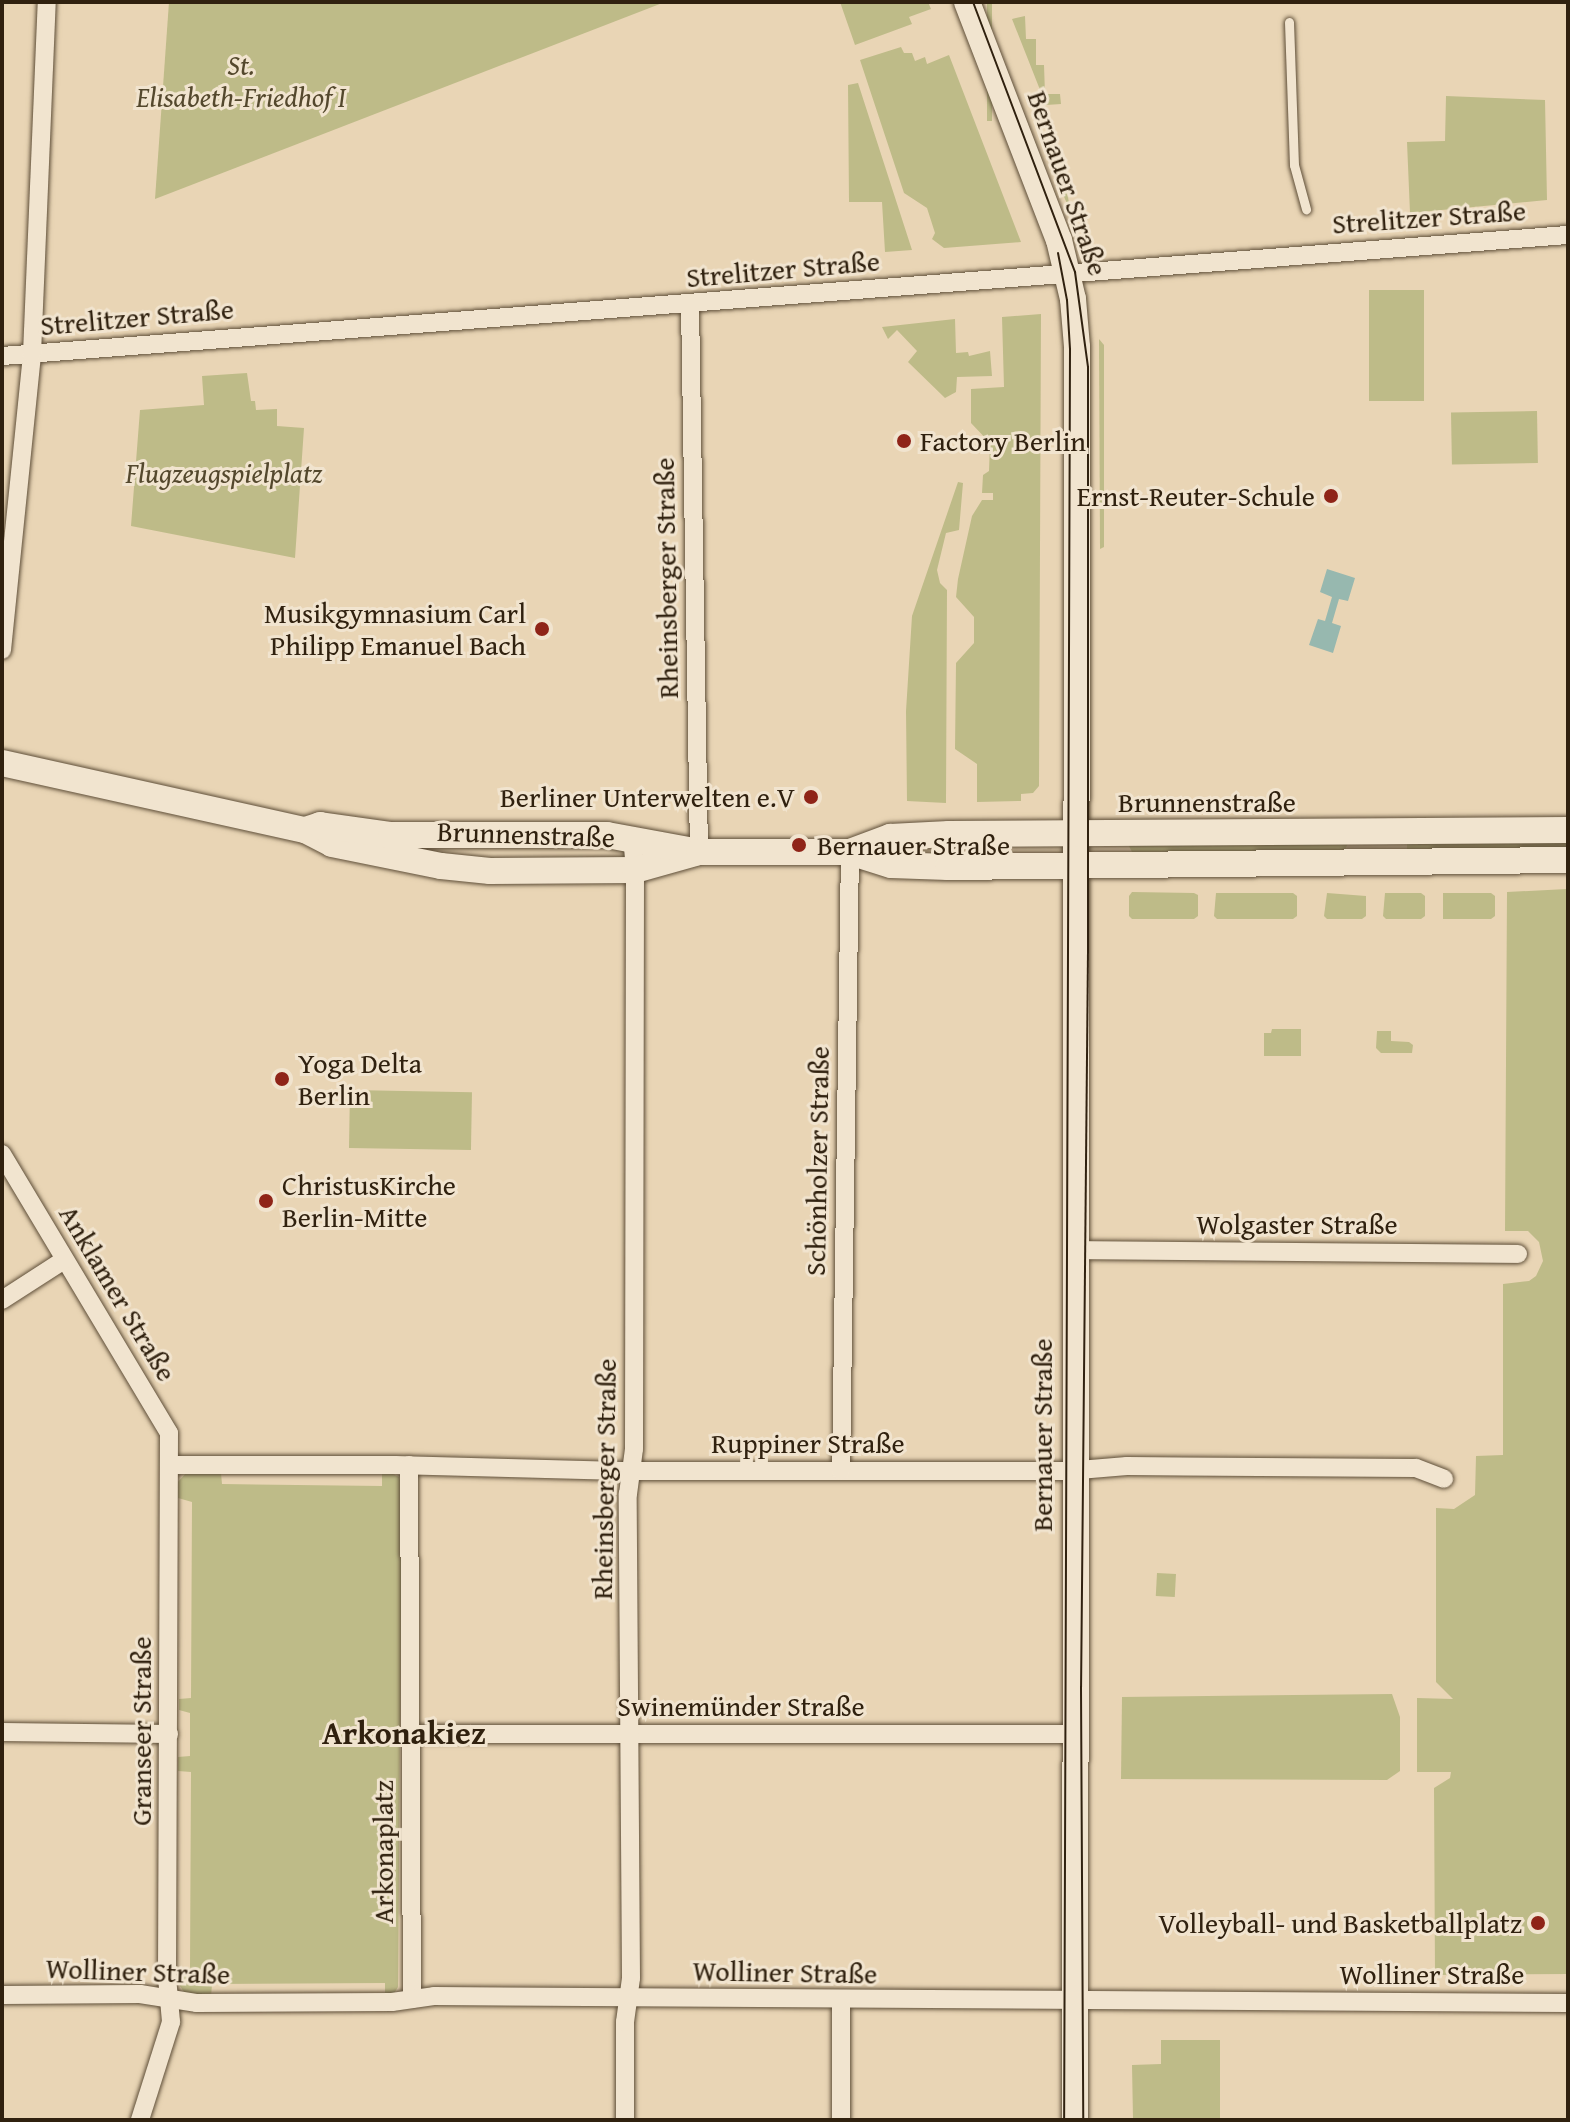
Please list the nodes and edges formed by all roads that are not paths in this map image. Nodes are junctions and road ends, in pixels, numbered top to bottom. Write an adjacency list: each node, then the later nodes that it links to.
1 (47, 2): 8 (street)
2 (967, 2): 6 (main road, Bernauer Straße)
3 (1289, 22): 4 (lane)
4 (1306, 209)
5 (1568, 235): 6 (street, Strelitzer Straße)
6 (1068, 273): 7 (street, Strelitzer Straße); 15 (main road, Bernauer Straße)
7 (690, 304): 8 (street, Strelitzer Straße); 17 (street, Rheinsberger Straße)
8 (32, 354): 9 (street, Strelitzer Straße); 10 (street)
9 (2, 356)
10 (2, 650)
11 (2, 763): 12 (main road, Brunnenstraße)
12 (305, 830): 16 (main road, Brunnenstraße); 22 (main road, Brunnenstraße)
13 (1568, 830): 14 (main road, Brunnenstraße)
14 (1365, 832): 15 (main road, Brunnenstraße); 20 (lane)
15 (1078, 834): 18 (main road, Brunnenstraße); 21 (main road, Bernauer Straße)
16 (632, 838): 17 (main road, Brunnenstraße); 22 (street, Rheinsberger Straße)
17 (699, 852): 18 (main road, Brunnenstraße); 22 (main road, Brunnenstraße)
18 (850, 852): 21 (main road, Brunnenstraße); 32 (street, Schönholzer Straße)
19 (1568, 860): 20 (main road, Brunnenstraße)
20 (1366, 863): 21 (main road, Brunnenstraße)
21 (1078, 864): 24 (main road, Bernauer Straße)
22 (635, 870): 31 (street, Rheinsberger Straße)
23 (2, 1154): 26 (street, Anklamer Straße)
24 (1075, 1250): 25 (street, Wolgaster Straße); 30 (main road, Bernauer Straße)
25 (1518, 1254)
26 (64, 1260): 27 (street); 28 (street, Anklamer Straße)
27 (2, 1300)
28 (170, 1465): 29 (street, Ruppiner Straße); 35 (street, Granseer Straße)
29 (409, 1465): 31 (street, Ruppiner Straße); 36 (street, Arkonaplatz)
30 (1074, 1470): 32 (street, Ruppiner Straße); 33 (street, Ruppiner Straße); 38 (main road, Bernauer Straße)
31 (631, 1471): 32 (street, Ruppiner Straße); 37 (street, Rheinsberger Straße)
32 (841, 1471)
33 (1444, 1479)
34 (2, 1732): 35 (street)
35 (169, 1734): 40 (street, Granseer Straße)
36 (410, 1734): 37 (street, Swinemünder Straße); 42 (street, Arkonaplatz)
37 (630, 1734): 38 (street, Swinemünder Straße); 41 (street, Rheinsberger Straße)
38 (1073, 1734): 43 (main road, Bernauer Straße)
39 (2, 1995): 40 (street, Wolliner Straße)
40 (169, 1998): 42 (street, Wolliner Straße); 46 (street, Granseer Straße)
41 (628, 1998): 42 (street, Wolliner Straße); 44 (street, Wolliner Straße); 47 (street, Rheinsberger Straße)
42 (412, 1999)
43 (1074, 2000): 44 (street, Wolliner Straße); 45 (street, Wolliner Straße); 49 (main road, Bernauer Straße)
44 (841, 2001): 48 (street)
45 (1568, 2003)
46 (140, 2120)
47 (625, 2120)
48 (841, 2120)
49 (1075, 2120)

